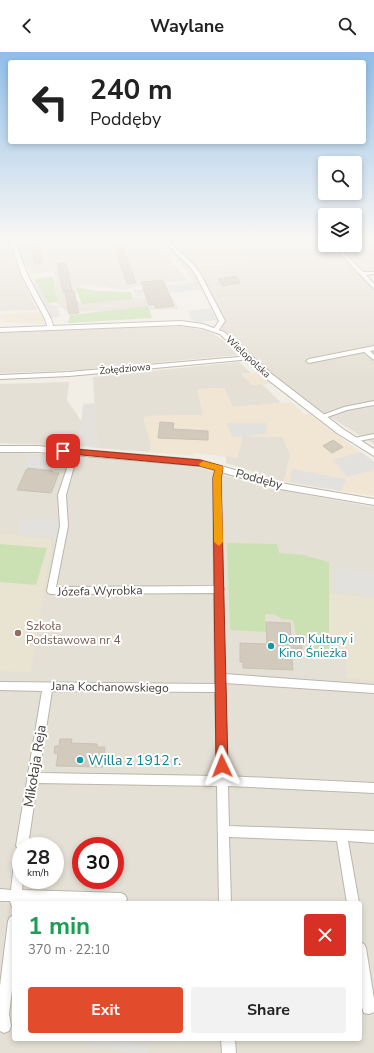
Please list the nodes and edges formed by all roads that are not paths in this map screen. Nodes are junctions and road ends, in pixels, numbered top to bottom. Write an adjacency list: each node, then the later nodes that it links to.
1 (31, 287): 5 (street)
2 (205, 287): 7 (street)
3 (0, 326): 4 (street, Wielopolska)
4 (29, 329): 5 (street, Wielopolska); 6 (street, Wielopolska)
5 (50, 329): 7 (street, Wielopolska)
6 (0, 330)
7 (216, 330): 10 (street, Wielopolska)
8 (374, 348): 9 (street)
9 (366, 350): 11 (street); 12 (street)
10 (250, 358): 13 (street, Żołędziowa); 15 (street, Wielopolska)
11 (374, 358)
12 (309, 361)
13 (0, 377)
14 (374, 403): 15 (street)
15 (322, 417): 17 (street, Wielopolska)
16 (374, 436): 17 (street)
17 (354, 440): 20 (street, Wielopolska)
18 (0, 449): 19 (street, Poddęby)
19 (75, 452): 21 (street, Poddęby); 23 (street, Józefa Wyrobka)
20 (374, 453)
21 (219, 468): 22 (street, Poddęby); 23 (street)
22 (374, 502)
23 (220, 589): 24 (street)
24 (220, 683): 26 (street, Jana Kochanowskiego); 27 (street, Jana Kochanowskiego); 29 (street)
25 (0, 686): 26 (street, Jana Kochanowskiego)
26 (48, 686): 28 (street, Mikołaja Reja)
27 (374, 689)
28 (33, 778): 29 (street); 32 (street, Mikołaja Reja)
29 (223, 781): 30 (street); 31 (street)
30 (374, 788)
31 (224, 831): 33 (street); 38 (street)
32 (23, 837)
33 (342, 837): 34 (street); 39 (street)
34 (374, 837)
35 (0, 895): 36 (street)
36 (17, 899): 37 (street)
37 (121, 899)
38 (225, 901)
39 (353, 901)
40 (12, 938): 43 (street)
41 (362, 961): 42 (street)
42 (369, 1008)
43 (4, 1026)
44 (228, 1041): 45 (street)
45 (229, 1053)

